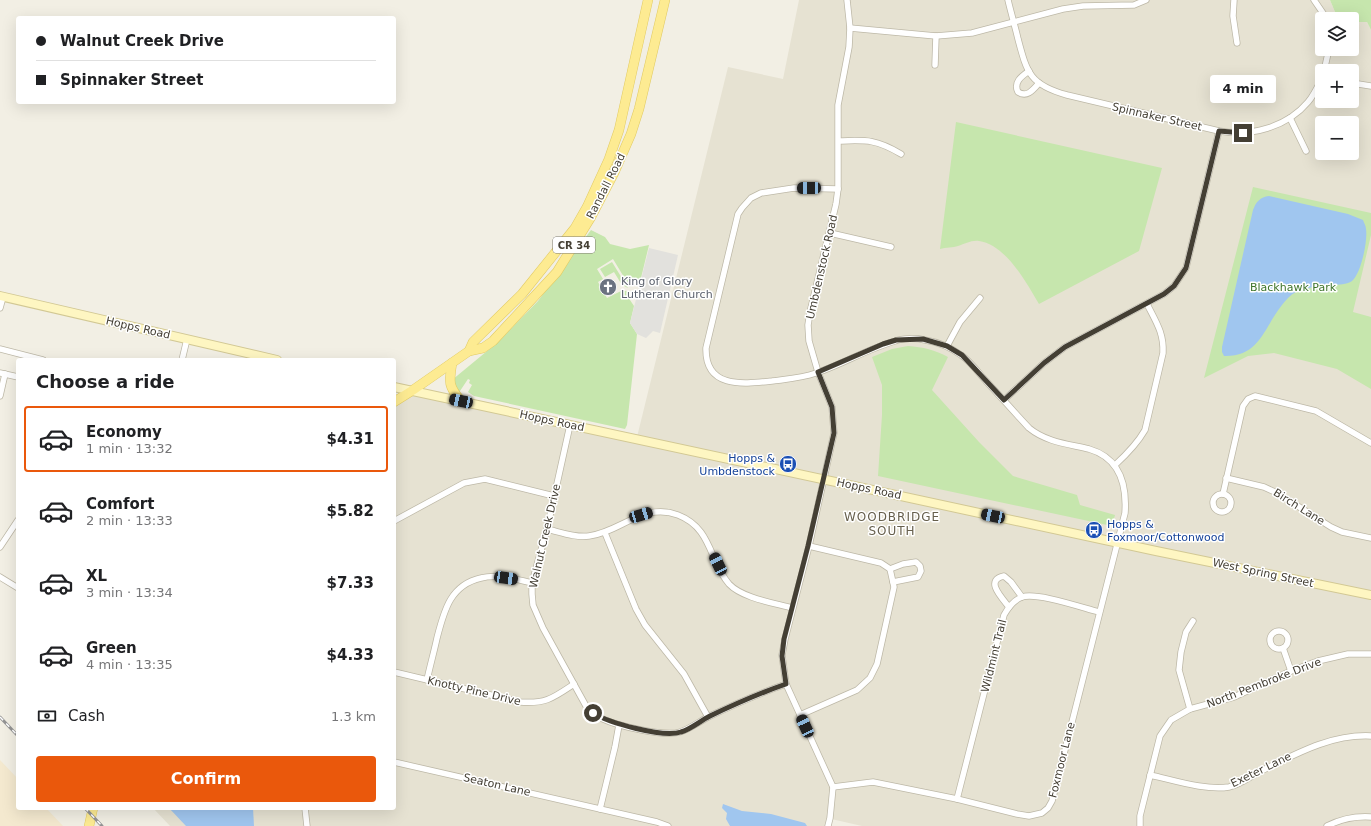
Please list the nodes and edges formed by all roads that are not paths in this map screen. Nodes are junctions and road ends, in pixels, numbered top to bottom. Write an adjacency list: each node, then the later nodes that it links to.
1 (648, 0): 34 (main road, Randall Road / CR 34)
2 (665, 0): 34 (main road, Randall Road / CR 34)
3 (847, 0): 10 (street, Umbdenstock Road)
4 (1008, 0): 9 (street, Spinnaker Street)
5 (1146, 0): 9 (street)
6 (1234, 0): 12 (street)
7 (1314, 0): 8 (street)
8 (1322, 12)
9 (1014, 23): 11 (street); 14 (street, Spinnaker Street)
10 (850, 28): 11 (street); 21 (street, Umbdenstock Road)
11 (936, 36): 13 (street)
12 (1237, 43)
13 (935, 65)
14 (1029, 71): 15 (street, Spinnaker Street); 15 (street)
15 (1039, 84): 20 (street, Spinnaker Street)
16 (1359, 84): 17 (street)
17 (1371, 86)
18 (1315, 90): 19 (street, Spinnaker Street)
19 (1290, 118): 20 (street, Spinnaker Street); 22 (street)
20 (1219, 131): 29 (street)
21 (838, 140): 23 (street); 24 (street, Umbdenstock Road)
22 (1306, 151)
23 (901, 154)
24 (838, 189): 25 (street, Umbdenstock Road); 39 (street)
25 (830, 233): 26 (street); 39 (street, Umbdenstock Road)
26 (891, 247)
27 (1, 296): 30 (street); 31 (main road, Hopps Road)
28 (980, 298): 32 (street)
29 (1147, 304): 45 (street); 50 (street)
30 (0, 308)
31 (187, 339): 36 (street); 37 (main road, Hopps Road)
32 (947, 346): 39 (street); 45 (street)
33 (0, 349): 35 (street)
34 (469, 351): 38 (main road, Randall Road / CR 34)
35 (35, 358)
36 (182, 358)
37 (268, 358)
38 (452, 363): 43 (main road, Randall Road / CR 34); 47 (main road)
39 (818, 372): 52 (street, Umbdenstock Road)
40 (2, 373): 41 (street); 44 (street)
41 (16, 376)
42 (396, 387): 43 (main road, Hopps Road)
43 (413, 390): 46 (main road, Randall Road / CR 34); 47 (main road, Hopps Road)
44 (0, 396)
45 (1004, 400): 50 (street)
46 (396, 401)
47 (461, 401): 48 (main road, Hopps Road)
48 (570, 424): 52 (main road, Hopps Road); 54 (street, Walnut Creek Drive)
49 (1371, 443): 51 (street)
50 (1115, 465): 60 (street, Foxmoor Lane)
51 (1226, 478): 53 (street); 59 (street, Birch Lane)
52 (823, 479): 60 (main road, Hopps Road); 61 (street, Umbdenstock Road)
53 (1223, 494)
54 (554, 496): 55 (street); 57 (street, Walnut Creek Drive)
55 (396, 520)
56 (16, 523): 62 (street)
57 (547, 529): 58 (street); 67 (street, Walnut Creek Drive)
58 (605, 533): 72 (street); 84 (street)
59 (1371, 538)
60 (1116, 542): 63 (main road, Hopps Road); 73 (street, Foxmoor Lane)
61 (808, 546): 64 (street); 72 (street, Umbdenstock Road)
62 (0, 547)
63 (1156, 551): 69 (main road, West Spring Street)
64 (890, 570): 66 (street); 66 (street)
65 (0, 577): 68 (street)
66 (893, 582): 83 (street)
67 (532, 583): 79 (street); 80 (street, Walnut Creek Drive)
68 (16, 587)
69 (1371, 595)
70 (1022, 597): 71 (street, Wildmint Trail); 71 (street); 73 (street)
71 (1009, 607): 90 (street, Wildmint Trail)
72 (792, 608): 81 (street, Umbdenstock Road)
73 (1099, 612): 90 (street, Foxmoor Lane)
74 (1193, 621): 82 (street)
75 (1283, 648): 77 (street)
76 (1371, 654): 77 (street, North Pembroke Drive)
77 (1291, 671): 82 (street, North Pembroke Drive)
78 (396, 672): 79 (street, Knotty Pine Drive)
79 (427, 680): 80 (street, Knotty Pine Drive)
80 (574, 684): 85 (street, Walnut Creek Drive)
81 (786, 684): 83 (street, Umbdenstock Road); 84 (street, Walnut Creek Drive)
82 (1190, 709): 88 (street, North Pembroke Drive)
83 (800, 715): 89 (street, Umbdenstock Road)
84 (708, 717): 85 (street, Walnut Creek Drive)
85 (619, 725): 91 (street)
86 (1371, 736): 88 (street, Exeter Lane)
87 (396, 762): 91 (street, Seaton Lane)
88 (1150, 775): 99 (street, North Pembroke Drive)
89 (833, 787): 90 (street, Foxmoor Lane); 98 (street)
90 (957, 799)
91 (600, 809): 97 (street, Seaton Lane)
92 (93, 810): 95 (main road)
93 (305, 810): 96 (street)
94 (1371, 817): 100 (street)
95 (89, 826)
96 (307, 826)
97 (668, 826)
98 (828, 826)
99 (1140, 826)
100 (1327, 826)

